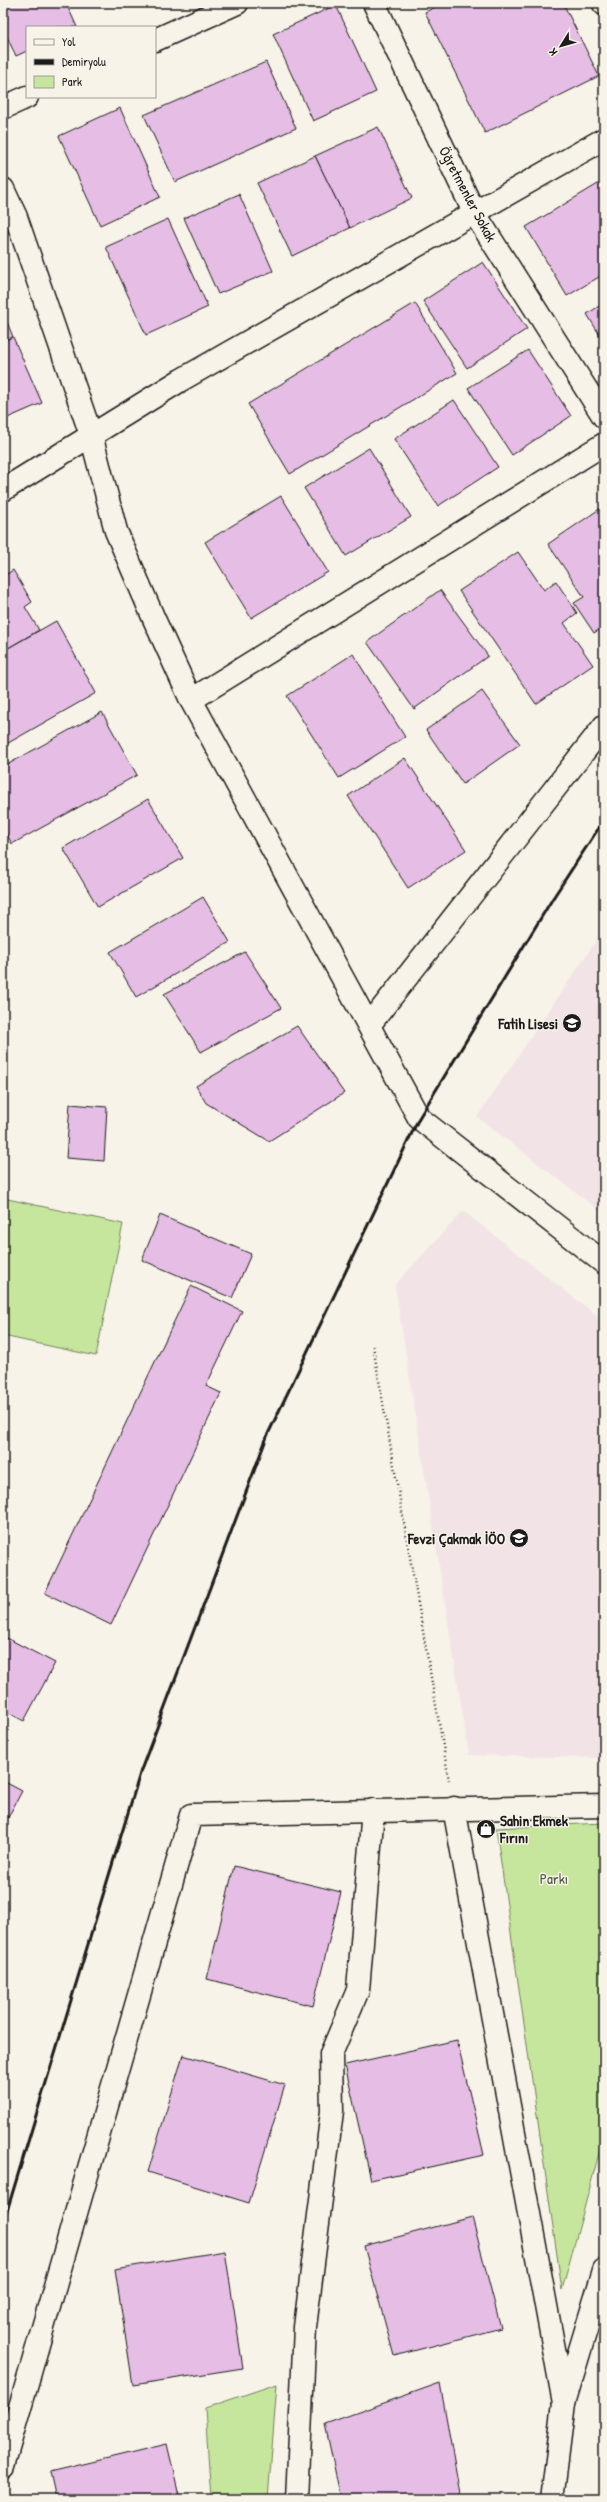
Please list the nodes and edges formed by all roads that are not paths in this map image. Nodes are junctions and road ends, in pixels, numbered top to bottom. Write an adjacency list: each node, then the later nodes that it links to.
1 (237, 3): 3 (street)
2 (374, 3): 8 (street, Öğretmenler Sokak)
3 (156, 40)
4 (26, 97): 5 (street)
5 (3, 108)
6 (604, 139): 8 (street)
7 (3, 189): 9 (street)
8 (475, 214): 10 (street, Öğretmenler Sokak); 11 (street)
9 (9, 220): 11 (street)
10 (604, 417)
11 (91, 436): 13 (street); 14 (street)
12 (604, 444): 14 (street)
13 (3, 490)
14 (191, 700): 16 (street)
15 (604, 726): 16 (street)
16 (370, 1024): 17 (street)
17 (604, 1263)
18 (604, 1806): 19 (street)
19 (454, 1808): 20 (street); 22 (street)
20 (373, 1810): 23 (street); 24 (street)
21 (604, 2270): 22 (street)
22 (564, 2403): 25 (street)
23 (3, 2466)
24 (297, 2499)
25 (552, 2499)

